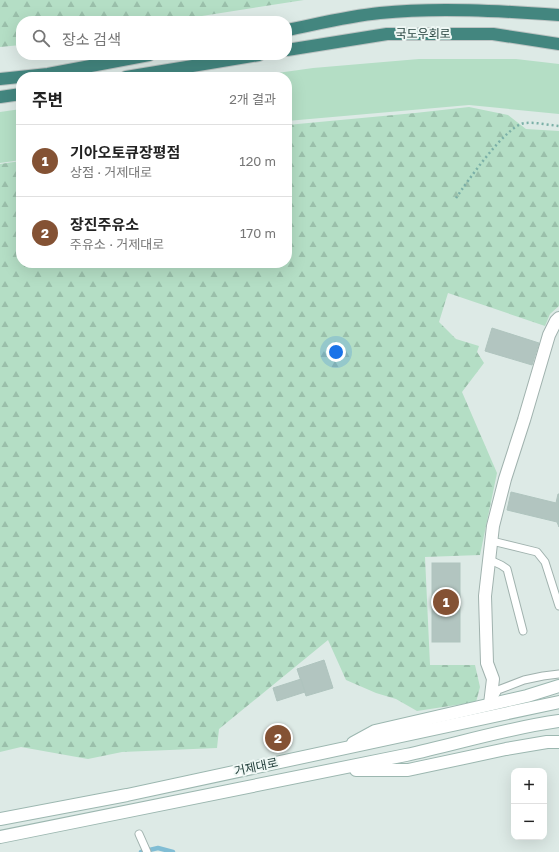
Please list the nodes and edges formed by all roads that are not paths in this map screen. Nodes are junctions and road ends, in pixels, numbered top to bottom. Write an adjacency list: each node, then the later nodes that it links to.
1 (559, 15): 2 (highway, 국도우회로)
2 (292, 29)
3 (559, 44): 4 (highway, 국도우회로)
4 (292, 49)
5 (122, 60): 7 (highway)
6 (229, 60): 8 (highway)
7 (59, 72)
8 (156, 72)
9 (16, 77): 10 (highway)
10 (0, 79)
11 (16, 95): 12 (highway)
12 (0, 97)
13 (559, 318): 14 (main road)
14 (492, 541): 15 (main road); 16 (lane)
15 (490, 560): 17 (lane); 21 (main road)
16 (559, 606)
17 (523, 631)
18 (559, 674): 21 (lane)
19 (559, 686): 21 (main road)
20 (559, 702): 24 (main road, 거제대로)
21 (490, 704): 24 (main road)
22 (559, 721): 25 (main road, 거제대로)
23 (559, 742): 25 (main road)
24 (340, 749): 26 (main road, 거제대로)
25 (331, 770): 28 (main road, 거제대로)
26 (0, 819)
27 (139, 834): 29 (lane)
28 (0, 836)
29 (147, 852)

